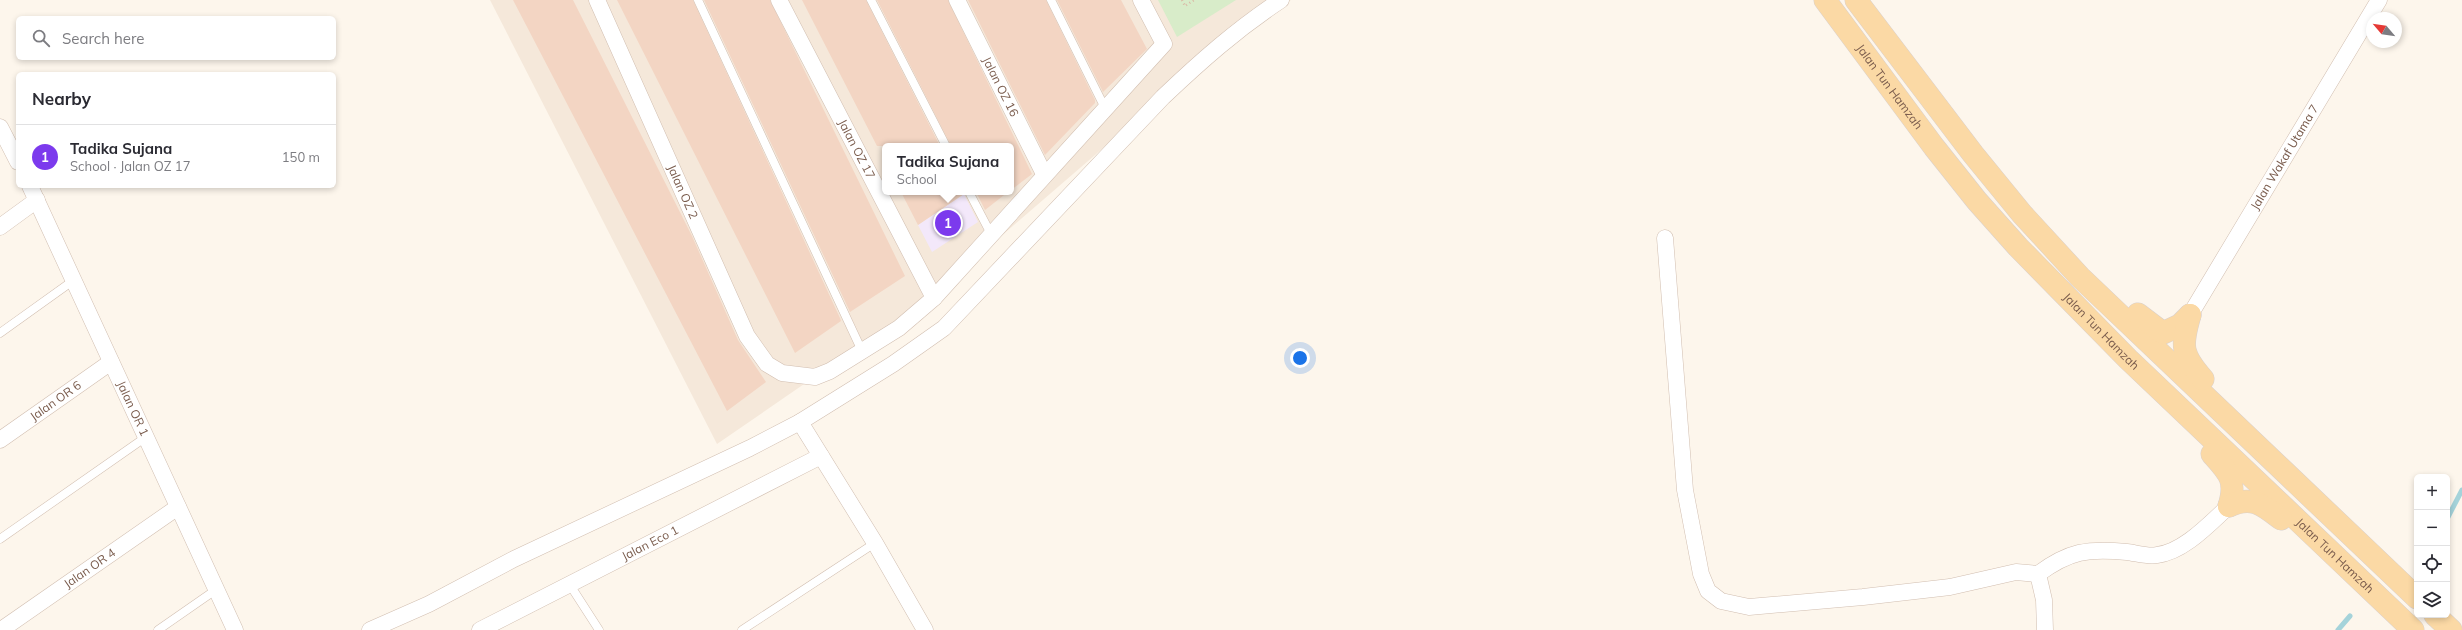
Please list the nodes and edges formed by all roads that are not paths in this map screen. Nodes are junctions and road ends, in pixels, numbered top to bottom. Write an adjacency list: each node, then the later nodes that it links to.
1 (597, 0): 30 (street, Jalan OZ 2)
2 (698, 0): 30 (lane)
3 (779, 0): 27 (street, Jalan OZ 17)
4 (871, 0): 16 (lane)
5 (957, 0): 18 (street, Jalan OZ 16)
6 (1051, 0): 13 (lane)
7 (1141, 0): 13 (street)
8 (1281, 0): 33 (street)
9 (1825, 0): 31 (main road, Jalan Tun Hamzah)
10 (1856, 0): 14 (main road, Jalan Tun Hamzah)
11 (1869, 0): 14 (main road)
12 (2379, 0): 28 (street, Jalan Wakaf Utama 7)
13 (1105, 108): 18 (street)
14 (1945, 118): 22 (main road, Jalan Tun Hamzah)
15 (0, 127): 17 (street)
16 (944, 143)
17 (16, 158)
18 (1044, 174): 24 (street)
19 (31, 188): 21 (street, Jalan OR 1)
20 (971, 195): 24 (lane)
21 (37, 200): 23 (street); 26 (street, Jalan OR 1)
22 (2022, 214): 28 (main road); 37 (main road, Jalan Tun Hamzah)
23 (0, 227)
24 (991, 234): 27 (street)
25 (1665, 238): 42 (street)
26 (74, 280): 29 (lane); 32 (street, Jalan OR 1)
27 (934, 298): 30 (street)
28 (2190, 315): 37 (main road)
29 (0, 333)
30 (862, 351)
31 (2128, 359): 38 (main road); 44 (main road, Jalan Tun Hamzah)
32 (112, 362): 34 (street, Jalan OR 1); 35 (street, Jalan OR 6)
33 (800, 422): 36 (street); 51 (street)
34 (146, 437): 39 (street, Jalan OR 1); 40 (lane)
35 (0, 440)
36 (821, 456): 41 (street); 43 (street, Jalan Eco 1)
37 (2283, 469): 46 (main road, Jalan Tun Hamzah)
38 (2229, 506): 42 (street); 44 (main road)
39 (178, 507): 45 (street, Jalan OR 1); 48 (street, Jalan OR 4)
40 (0, 539)
41 (875, 543): 54 (lane); 55 (street)
42 (2038, 574): 56 (street)
43 (570, 585): 52 (street, Jalan Eco 1); 53 (lane)
44 (2366, 585): 57 (main road, Jalan Tun Hamzah)
45 (217, 589): 49 (lane); 50 (street, Jalan OR 1)
46 (2414, 595)
47 (2438, 618): 58 (main road)
48 (0, 630)
49 (158, 630)
50 (235, 630)
51 (370, 630)
52 (480, 630)
53 (599, 630)
54 (742, 630)
55 (925, 630)
56 (2045, 630)
57 (2413, 630)
58 (2451, 630)

